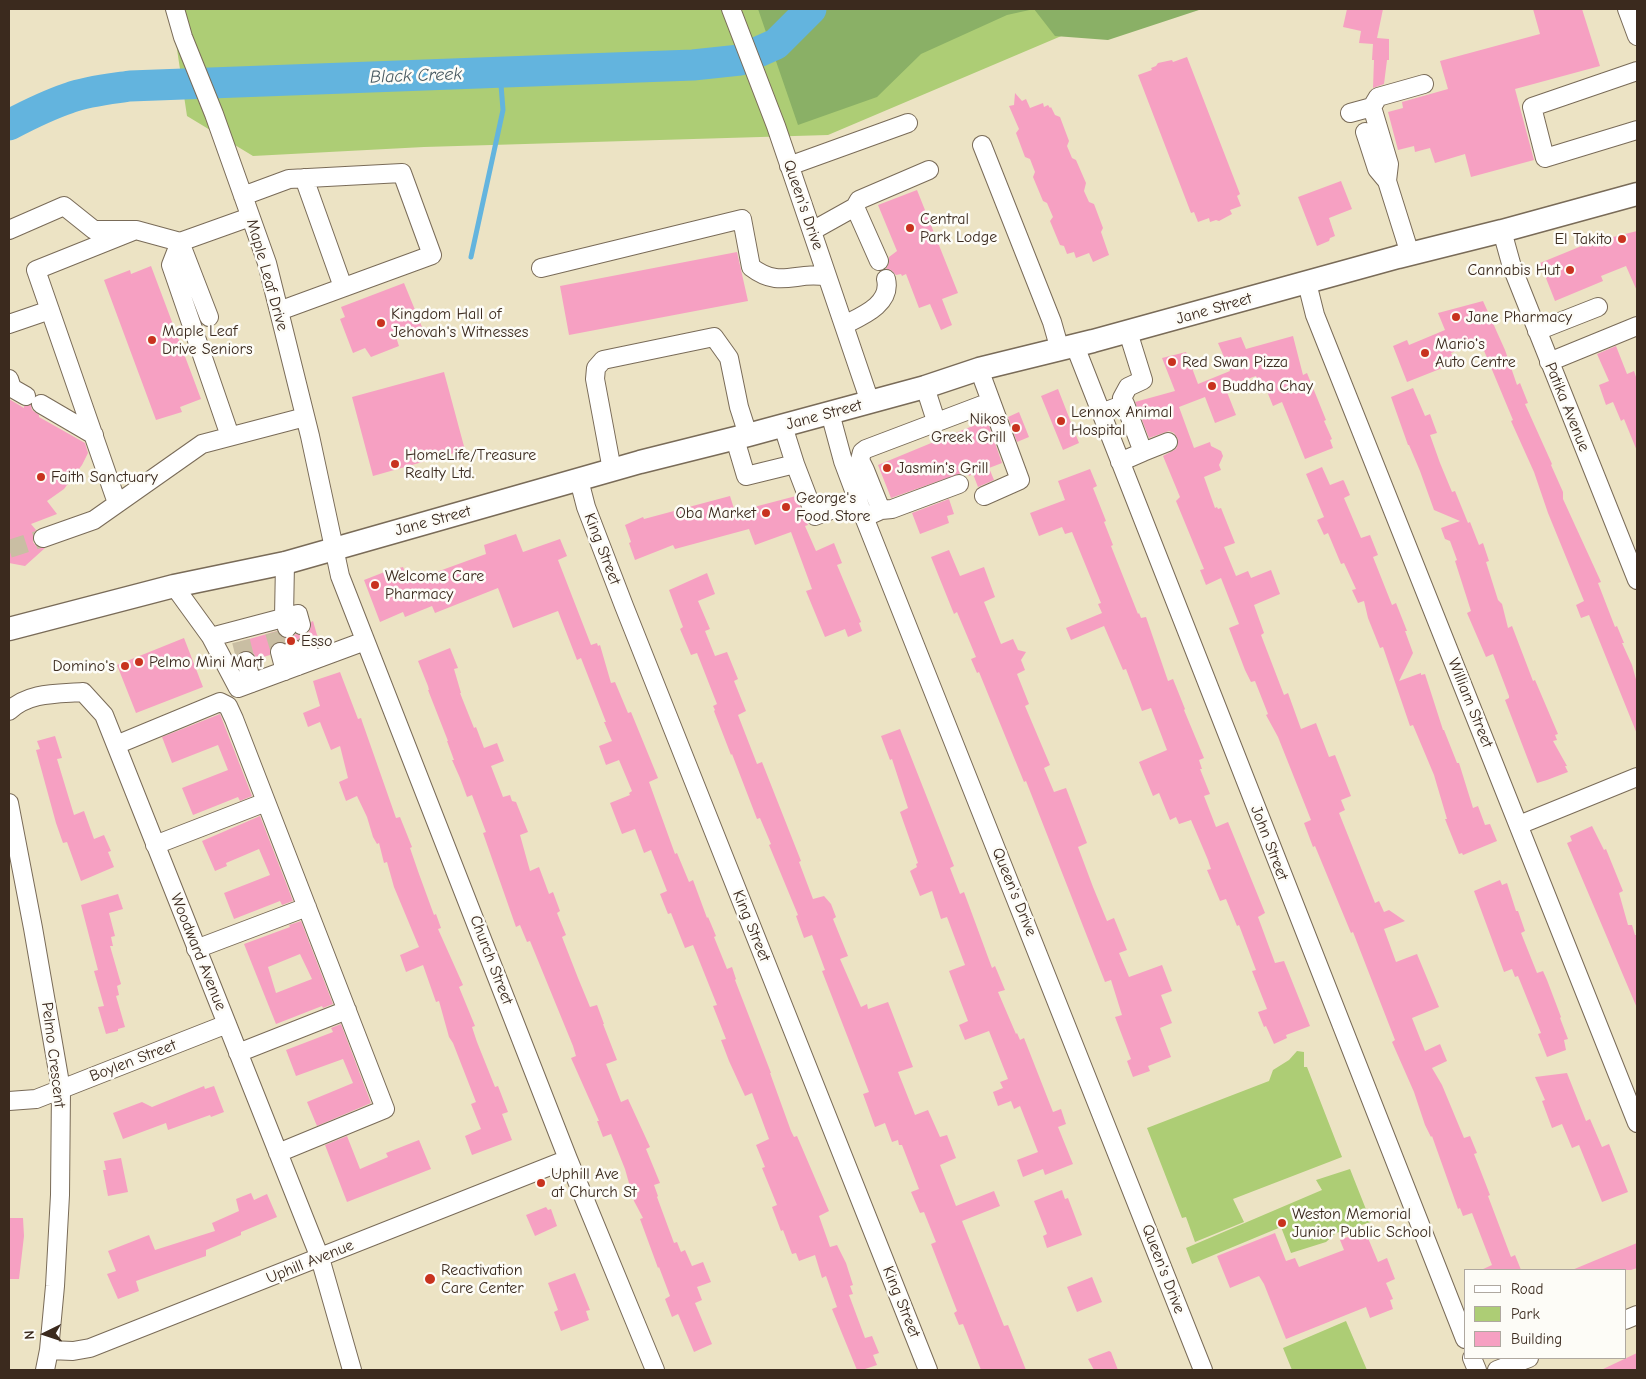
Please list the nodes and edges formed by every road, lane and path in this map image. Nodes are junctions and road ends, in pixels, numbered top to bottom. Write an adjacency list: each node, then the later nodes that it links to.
1 (174, 9): 18 (street, Maple Leaf Drive)
2 (1627, 9): 4 (street)
3 (733, 13): 13 (street, Queen's Drive)
4 (1637, 36)
5 (1637, 71): 10 (street)
6 (1424, 84): 7 (street)
7 (1372, 107): 8 (street); 16 (street)
8 (1350, 113)
9 (908, 123): 13 (street)
10 (1637, 130)
11 (1365, 132): 16 (street)
12 (982, 145): 42 (street, John Street)
13 (790, 166): 23 (street, Queen's Drive)
14 (929, 170): 19 (street)
15 (304, 178): 18 (street); 32 (street); 32 (street)
16 (1388, 181): 26 (street)
17 (1637, 194): 24 (main road, Jane Street)
18 (243, 196): 20 (street, Maple Leaf Drive)
19 (855, 208): 23 (street); 27 (street)
20 (250, 217): 25 (street); 35 (street, Maple Leaf Drive)
21 (9, 230): 22 (street)
22 (136, 230): 25 (street); 34 (street)
23 (812, 231): 29 (street, Queen's Drive)
24 (1502, 231): 26 (main road, Jane Street); 40 (street, Patika Avenue)
25 (180, 242): 36 (street); 56 (street)
26 (1410, 254): 31 (main road, Jane Street)
27 (879, 261)
28 (541, 268): 29 (street)
29 (827, 277): 38 (street, Queen's Drive)
30 (886, 279): 38 (street)
31 (1308, 283): 41 (main road, Jane Street); 86 (street, William Street)
32 (343, 287): 35 (street)
33 (1598, 307): 40 (street)
34 (50, 310): 37 (street); 55 (street)
35 (279, 311): 52 (street, Maple Leaf Drive)
36 (208, 317)
37 (9, 324)
38 (844, 325): 47 (street, Queen's Drive)
39 (1637, 326): 43 (street)
40 (1537, 331): 43 (street, Patika Avenue)
41 (1128, 332): 42 (main road, Jane Street); 49 (street)
42 (1068, 348): 44 (main road, Jane Street); 50 (street, John Street)
43 (1549, 362): 74 (street, Patika Avenue)
44 (978, 369): 46 (main road, Jane Street); 48 (street)
45 (9, 379): 55 (street)
46 (925, 387): 47 (main road, Jane Street); 53 (street)
47 (870, 402): 51 (main road, Jane Street)
48 (990, 402): 53 (street); 66 (street)
49 (1125, 404): 50 (street); 59 (street)
50 (1101, 412): 60 (street, John Street)
51 (830, 413): 54 (main road, Jane Street); 63 (street, Queen's Drive)
52 (305, 417): 56 (street); 72 (street, Maple Leaf Drive)
53 (936, 421): 63 (street)
54 (782, 426): 57 (main road, Jane Street); 61 (street)
55 (94, 435): 68 (street)
56 (230, 436): 68 (street)
57 (742, 437): 61 (street); 62 (main road, Jane Street); 62 (street)
58 (1168, 442): 59 (street)
59 (1143, 452): 60 (street)
60 (1120, 462): 99 (street, John Street)
61 (795, 464): 67 (street)
62 (612, 470): 64 (main road, Jane Street)
63 (857, 473): 67 (street, Queen's Drive); 69 (street)
64 (579, 480): 72 (main road, Jane Street); 106 (street, King Street)
65 (959, 484): 69 (street)
66 (984, 496)
67 (858, 500): 70 (street, Queen's Drive)
68 (118, 504): 71 (street)
69 (881, 510): 70 (street)
70 (864, 517): 107 (street, Queen's Drive)
71 (43, 538)
72 (333, 548): 73 (main road, Jane Street); 78 (street, Church Street)
73 (285, 562): 75 (main road, Jane Street); 77 (street)
74 (1637, 580)
75 (174, 586): 76 (main road, Jane Street); 77 (street)
76 (9, 629)
77 (211, 637): 80 (street)
78 (365, 641): 80 (street); 97 (street, Church Street)
79 (251, 660): 80 (street)
80 (256, 681)
81 (9, 711): 82 (street, Woodward Avenue)
82 (116, 745): 85 (street); 87 (street, Woodward Avenue)
83 (1637, 777): 86 (street)
84 (9, 802): 93 (street, Pelmo Crescent)
85 (266, 802): 87 (street); 88 (street)
86 (1519, 825): 95 (street, William Street)
87 (155, 845): 89 (street, Woodward Avenue)
88 (307, 907): 89 (street); 90 (street)
89 (196, 949): 91 (street, Woodward Avenue)
90 (347, 1010): 92 (street); 96 (street)
91 (226, 1024): 92 (street, Woodward Avenue); 93 (street, Boylen Street)
92 (238, 1053): 96 (street, Woodward Avenue)
93 (61, 1089): 94 (street, Boylen Street); 100 (street, Pelmo Crescent)
94 (9, 1101)
95 (1637, 1123)
96 (278, 1153): 98 (street, Woodward Avenue)
97 (568, 1159): 98 (street, Uphill Avenue); 105 (street, Church Street)
98 (320, 1258): 100 (street, Uphill Avenue); 102 (street, Woodward Avenue)
99 (1464, 1336)
100 (48, 1350): 103 (street, Pelmo Crescent)
101 (1526, 1359): 108 (street)
102 (350, 1362): 104 (street)
103 (45, 1370)
104 (340, 1370)
105 (655, 1370)
106 (928, 1370)
107 (1203, 1370)
108 (1497, 1370)

